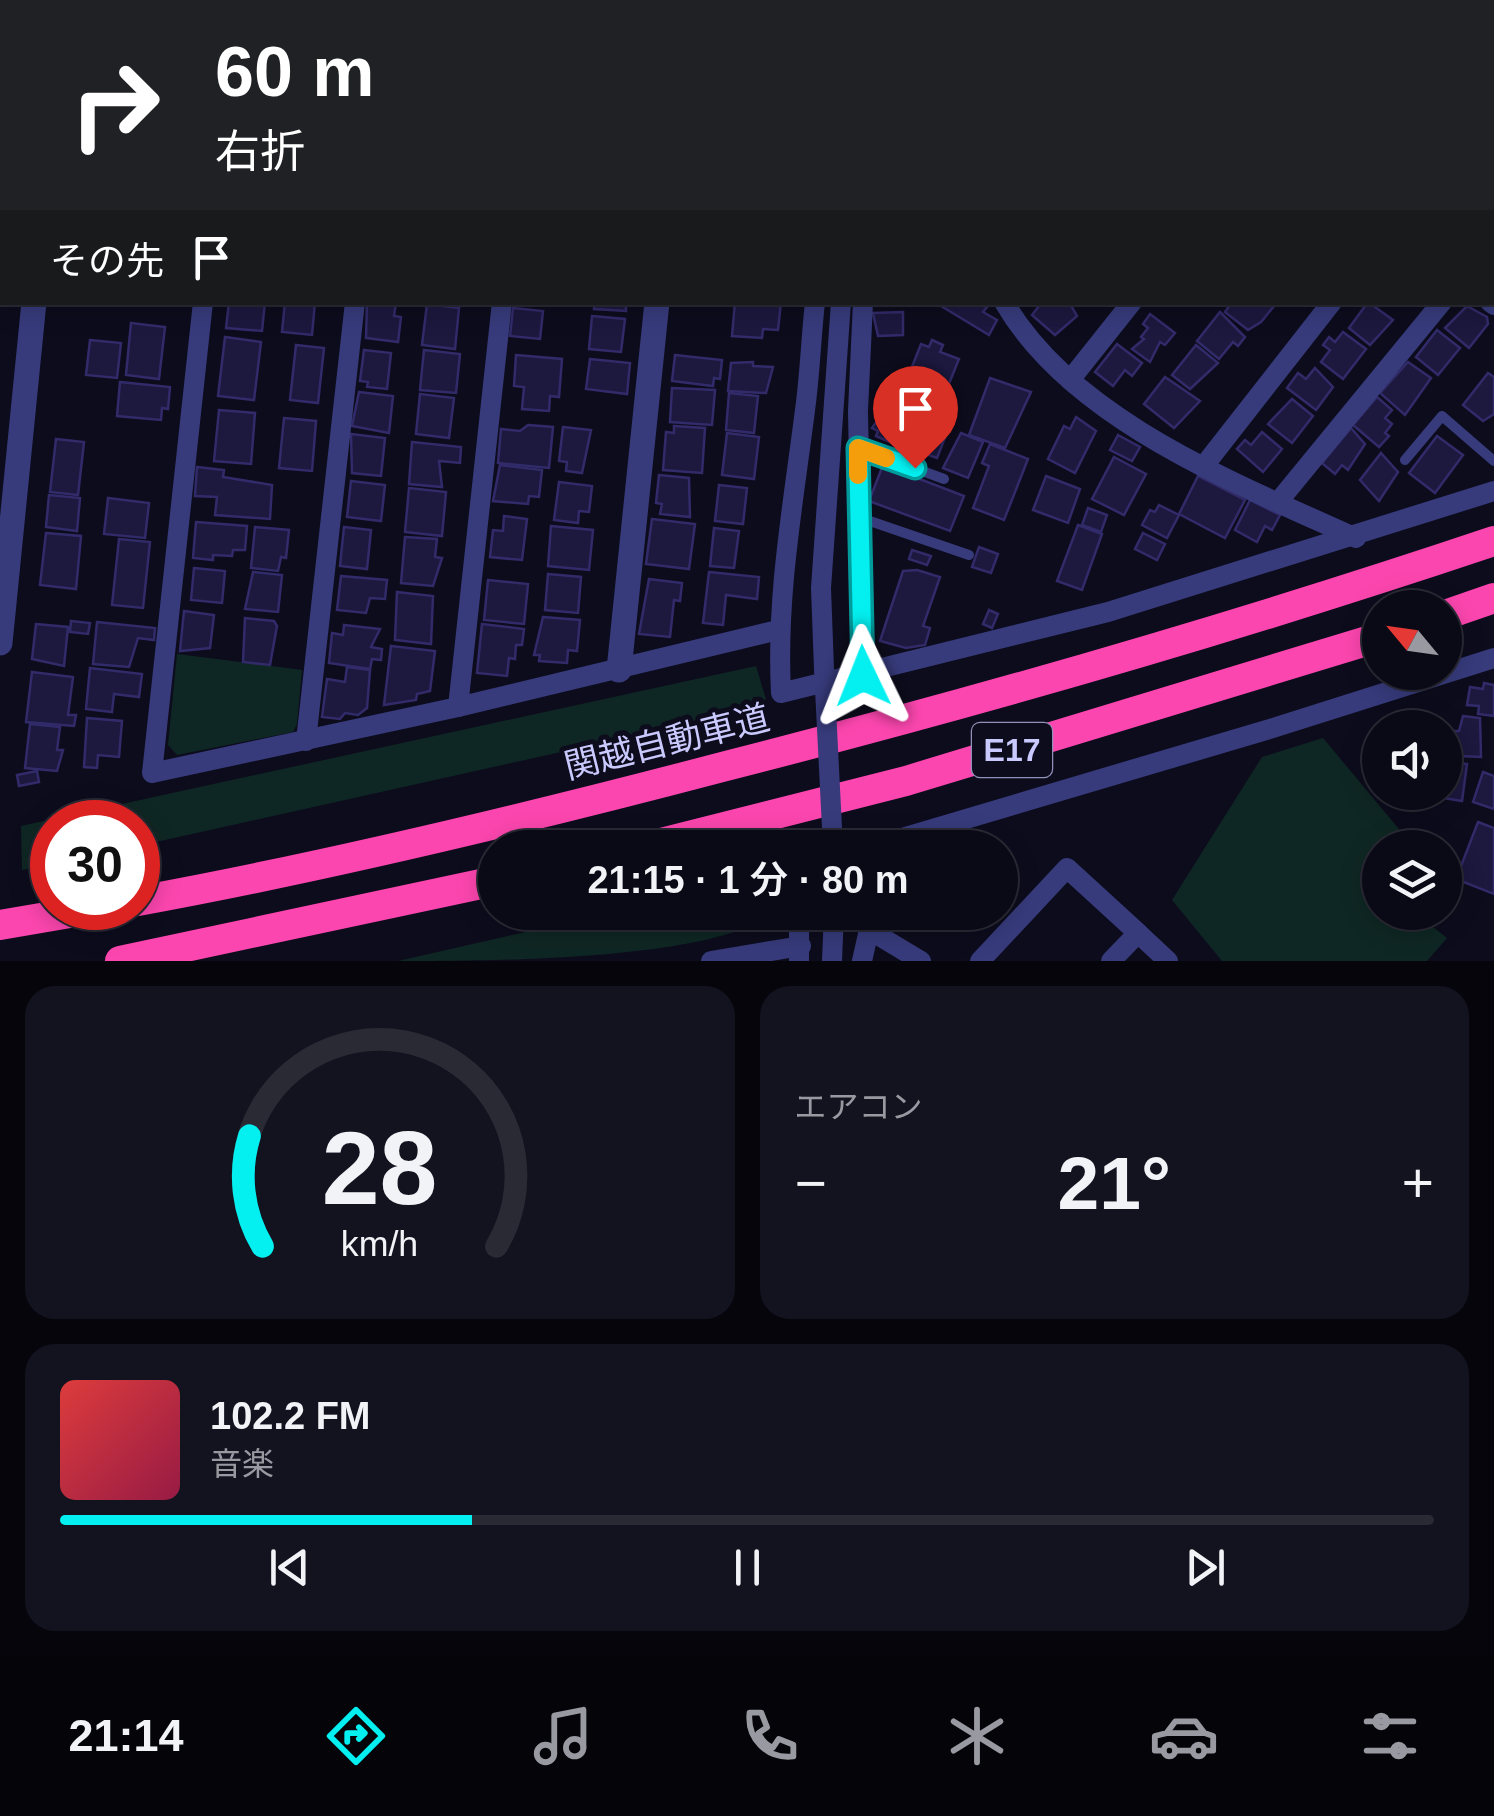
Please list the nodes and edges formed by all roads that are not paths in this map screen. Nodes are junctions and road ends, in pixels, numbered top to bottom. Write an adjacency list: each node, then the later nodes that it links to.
1 (34, 305): 28 (street)
2 (203, 305): 34 (street)
3 (355, 305): 34 (street)
4 (502, 305): 33 (street)
5 (657, 305): 31 (street)
6 (815, 305): 27 (street)
7 (841, 305): 36 (street, bridge)
8 (862, 305): 14 (street)
9 (1009, 305): 13 (street)
10 (1130, 305): 13 (street)
11 (1330, 305): 17 (street)
12 (1440, 305): 20 (street)
13 (1070, 380): 17 (street)
14 (858, 448): 18 (lane); 21 (street)
15 (1406, 460): 16 (lane)
16 (1494, 461)
17 (1202, 467): 20 (street)
18 (944, 479)
19 (1494, 491): 22 (street)
20 (1278, 502): 22 (street)
21 (859, 518): 24 (lane); 32 (street)
22 (1356, 538): 32 (street)
23 (1494, 542): 39 (highway, 関越自動車道 / E17)
24 (969, 555)
25 (1494, 598): 26 (highway)
26 (1462, 609)
27 (778, 630): 31 (street); 32 (street)
28 (0, 642)
29 (1362, 643): 35 (highway, E17)
30 (1494, 658): 37 (street)
31 (619, 670): 33 (street)
32 (863, 676)
33 (458, 707): 34 (street)
34 (306, 741)
35 (713, 830)
36 (833, 830)
37 (931, 830)
38 (478, 886): 47 (highway)
39 (160, 896)
40 (30, 921): 41 (highway)
41 (0, 926)
42 (833, 930): 49 (street)
43 (870, 930): 50 (street)
44 (882, 930): 51 (street)
45 (1138, 932): 52 (street); 53 (street); 54 (street)
46 (800, 953): 48 (street)
47 (120, 961)
48 (711, 961)
49 (832, 961)
50 (862, 961)
51 (921, 961)
52 (980, 961)
53 (1111, 961)
54 (1168, 961)

